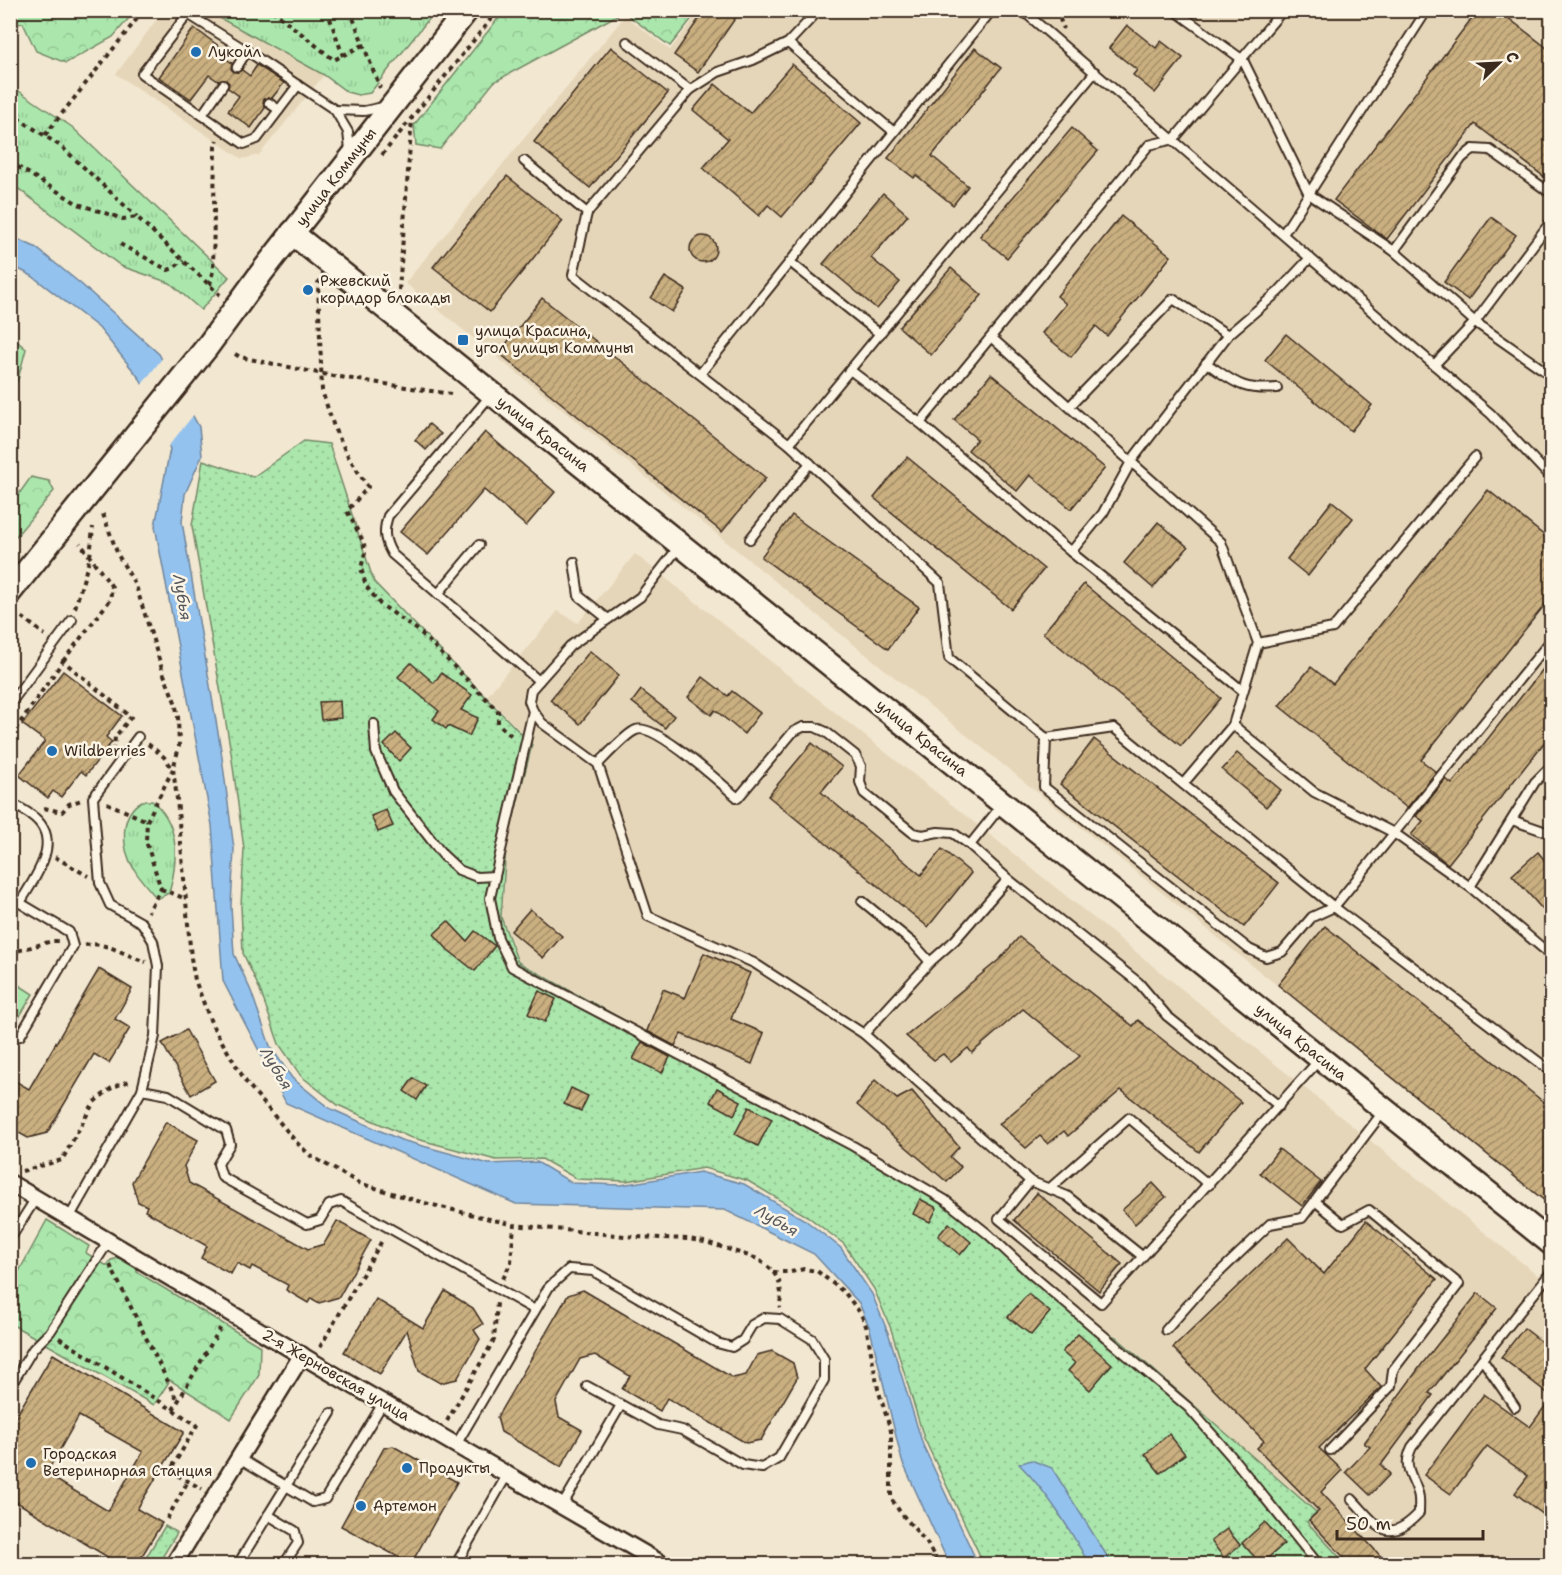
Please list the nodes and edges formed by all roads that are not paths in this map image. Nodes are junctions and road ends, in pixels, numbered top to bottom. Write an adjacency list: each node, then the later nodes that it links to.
1 (468, 10): 17 (main road, улица Коммуны)
2 (819, 10): 9 (lane)
3 (992, 10): 22 (lane)
4 (1022, 10): 13 (lane)
5 (1174, 10): 11 (lane)
6 (1283, 10): 11 (lane)
7 (1427, 10): 26 (lane)
8 (627, 42): 16 (lane)
9 (788, 43): 16 (lane); 22 (lane)
10 (247, 51): 12 (lane); 15 (lane); 21 (lane)
11 (1243, 60): 23 (lane); 26 (lane)
12 (237, 67)
13 (1095, 72): 23 (lane); 36 (lane)
14 (223, 85): 21 (lane)
15 (298, 85): 19 (lane); 20 (lane)
16 (690, 90): 28 (lane)
17 (387, 97): 20 (lane); 24 (main road, улица Коммуны)
18 (269, 103): 19 (lane)
19 (279, 110): 21 (lane)
20 (335, 110): 24 (lane)
21 (202, 115)
22 (894, 132): 34 (lane)
23 (1174, 139): 31 (lane); 38 (lane)
24 (351, 158): 30 (main road, улица Коммуны)
25 (524, 160): 28 (lane)
26 (1309, 194): 31 (lane); 32 (lane)
27 (1551, 194): 32 (lane)
28 (587, 213): 42 (lane)
29 (1551, 220): 35 (lane)
30 (292, 233): 45 (main road, улица Красина); 58 (main road, улица Коммуны)
31 (1283, 234): 33 (lane)
32 (1394, 250): 35 (lane)
33 (1310, 258): 37 (lane); 40 (lane)
34 (790, 262): 36 (lane); 42 (lane)
35 (1474, 322): 40 (lane); 43 (lane)
36 (880, 334): 41 (lane)
37 (1228, 335): 39 (lane); 46 (lane)
38 (992, 338): 46 (lane); 47 (lane)
39 (1206, 363): 44 (lane); 50 (lane)
40 (1434, 365): 52 (lane)
41 (850, 370): 47 (lane); 48 (lane)
42 (700, 374): 48 (lane)
43 (1551, 376)
44 (1277, 388)
45 (492, 393): 54 (main road, улица Красина); 59 (lane)
46 (1070, 406): 50 (lane)
47 (920, 423): 56 (lane)
48 (789, 444): 51 (lane)
49 (1474, 457): 63 (lane)
50 (1132, 460): 56 (lane); 63 (lane)
51 (810, 463): 53 (lane); 71 (lane)
52 (1551, 479)
53 (750, 539)
54 (681, 544): 60 (lane); 76 (main road, улица Красина)
55 (479, 545): 59 (lane)
56 (1071, 552): 65 (lane)
57 (574, 562): 60 (lane)
58 (10, 592)
59 (438, 594): 64 (lane)
60 (608, 619): 64 (lane)
61 (72, 620): 66 (lane)
62 (1551, 639): 78 (lane)
63 (1258, 643): 65 (lane)
64 (538, 681): 67 (lane)
65 (1243, 691): 69 (lane)
66 (10, 704)
67 (533, 711): 72 (lane); 81 (lane)
68 (374, 724): 81 (lane)
69 (1233, 725): 74 (lane); 78 (lane)
70 (138, 737): 94 (lane)
71 (1046, 738): 74 (lane); 87 (lane)
72 (598, 764): 80 (lane); 90 (lane)
73 (1551, 765): 77 (lane)
74 (1183, 784): 87 (lane)
75 (10, 802): 86 (lane)
76 (1003, 803): 80 (lane); 92 (main road, улица Красина)
77 (1512, 820): 79 (lane); 83 (lane)
78 (1394, 833): 83 (lane); 87 (lane)
79 (1551, 834)
80 (970, 845): 82 (lane)
81 (495, 876): 132 (lane)
82 (1008, 879): 89 (lane); 95 (lane)
83 (1470, 887): 88 (lane)
84 (10, 897): 86 (lane)
85 (862, 901): 89 (lane)
86 (20, 903): 91 (lane)
87 (1334, 907): 93 (lane)
88 (1551, 956)
89 (930, 962): 90 (lane)
90 (864, 1034): 98 (lane)
91 (10, 1039)
92 (1320, 1058): 95 (lane); 96 (main road, улица Красина)
93 (1551, 1072)
94 (142, 1090): 103 (lane); 109 (lane)
95 (1279, 1106): 99 (lane)
96 (1385, 1110): 102 (lane); 105 (main road, улица Красина)
97 (15, 1177): 101 (street, 2-я Жерновская улица)
98 (1030, 1181): 100 (lane); 107 (lane)
99 (1209, 1185): 100 (lane); 107 (lane)
100 (1048, 1189): 107 (lane)
101 (36, 1198): 103 (street, 2-я Жерновская улица); 104 (lane)
102 (1315, 1201): 110 (lane); 120 (lane)
103 (69, 1218): 106 (street, 2-я Жерновская улица)
104 (10, 1239)
105 (1551, 1244)
106 (106, 1246): 111 (street, 2-я Жерновская улица); 114 (lane)
107 (1142, 1257)
108 (1551, 1271): 112 (lane)
109 (535, 1310): 116 (lane); 119 (lane)
110 (1166, 1330)
111 (302, 1355): 115 (street, 2-я Жерновская улица); 121 (street)
112 (1482, 1359): 117 (lane); 124 (lane)
113 (587, 1386): 116 (lane)
114 (10, 1387)
115 (383, 1403): 119 (street, 2-я Жерновская улица); 123 (lane)
116 (621, 1405): 125 (lane)
117 (1515, 1407)
118 (331, 1413): 123 (lane)
119 (456, 1445): 122 (street, 2-я Жерновская улица)
120 (1330, 1450)
121 (239, 1458): 123 (lane); 127 (street)
122 (507, 1475): 125 (street, 2-я Жерновская улица); 130 (lane)
123 (286, 1486): 126 (lane)
124 (1352, 1499)
125 (562, 1506): 131 (street, 2-я Жерновская улица)
126 (268, 1515): 128 (lane); 129 (lane)
127 (180, 1562)
128 (238, 1564)
129 (284, 1564)
130 (456, 1564)
131 (662, 1564)
132 (1318, 1564)

